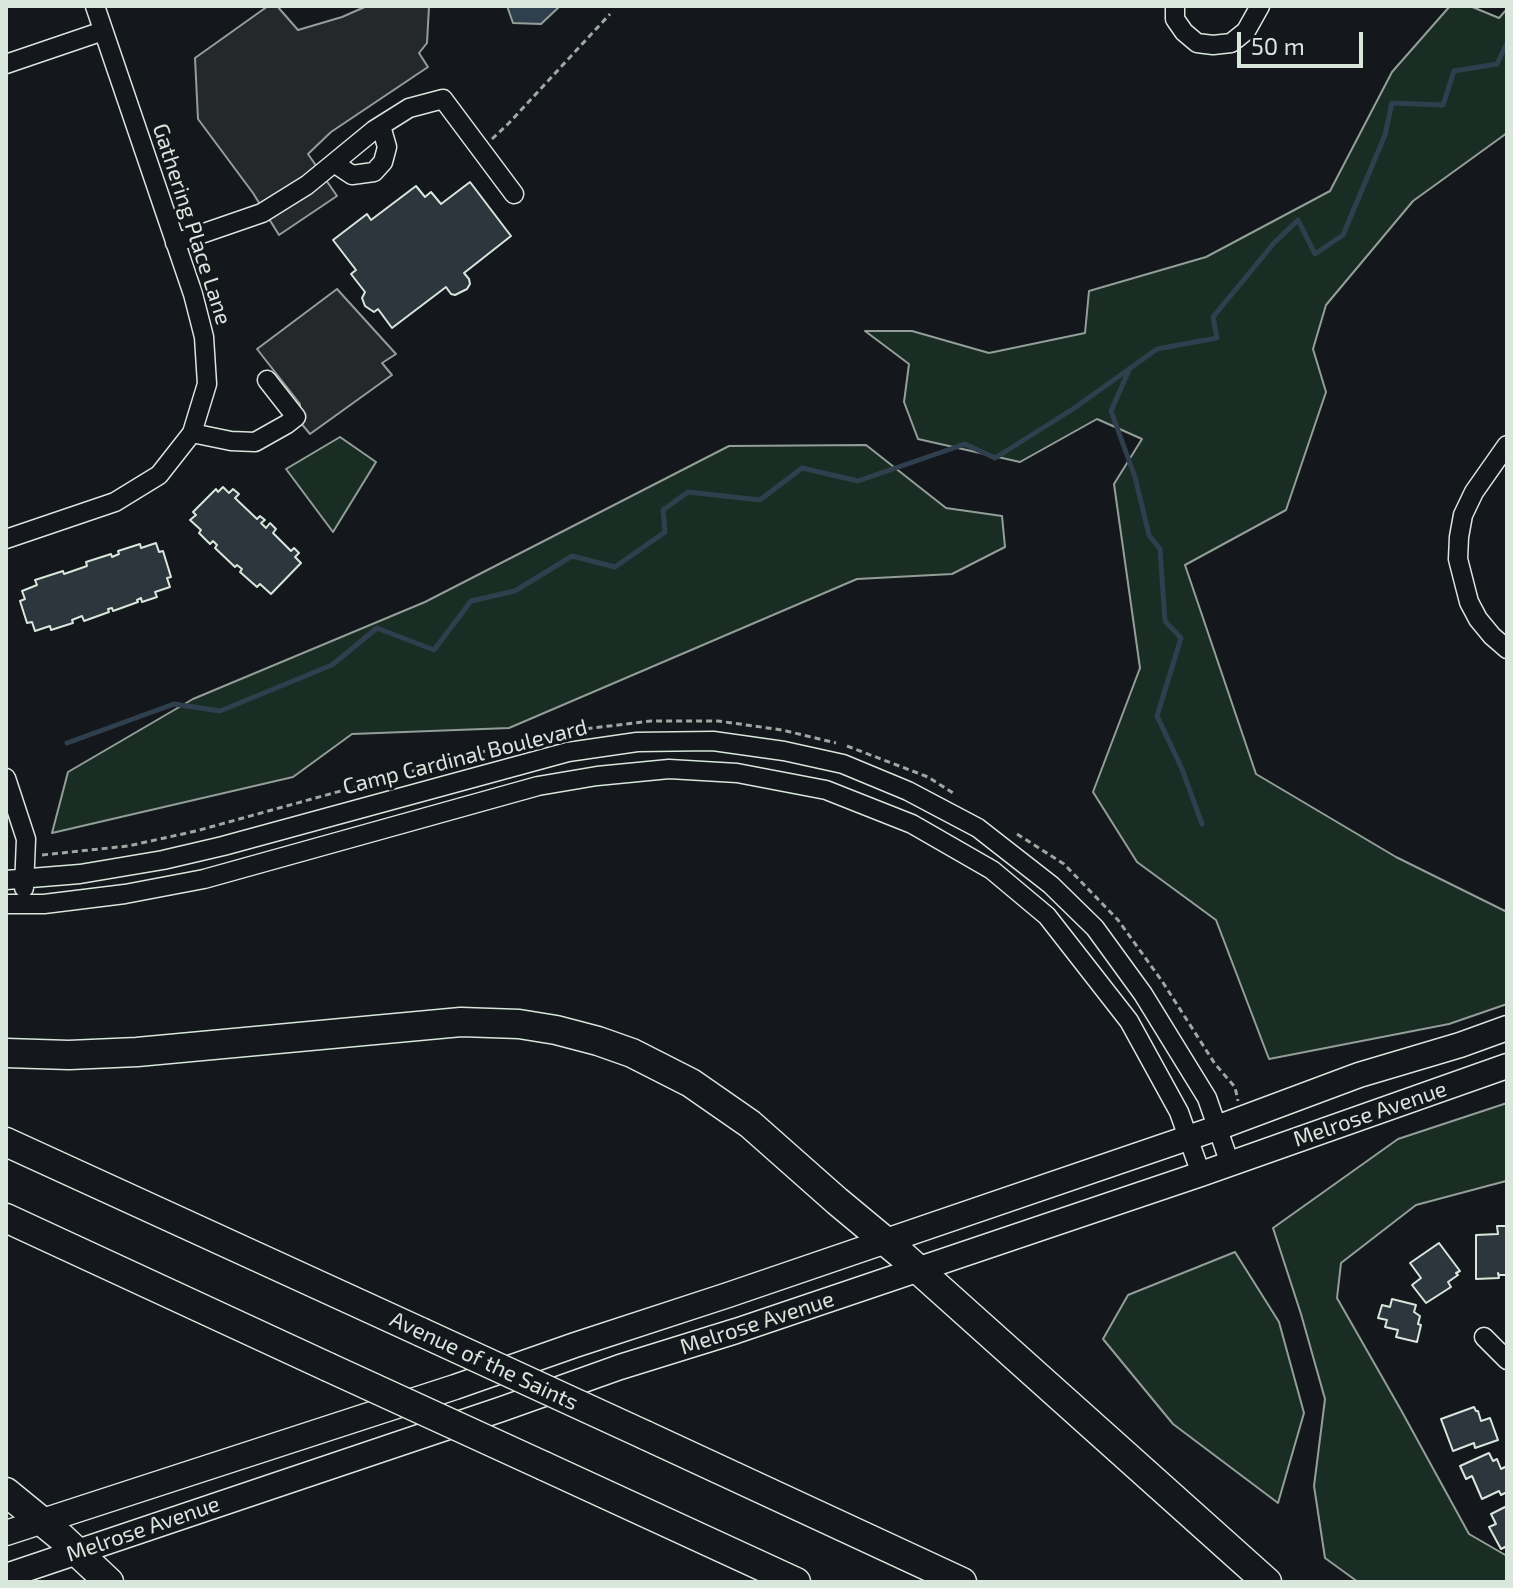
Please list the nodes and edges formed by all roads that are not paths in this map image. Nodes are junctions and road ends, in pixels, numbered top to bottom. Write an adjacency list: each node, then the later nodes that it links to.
1 (95, 6): 4 (street, Gathering Place Lane)
2 (1175, 6): 3 (street)
3 (1260, 6)
4 (103, 31): 5 (street); 9 (street, Gathering Place Lane)
5 (6, 64)
6 (381, 126): 7 (street); 7 (street); 8 (street)
7 (334, 163): 9 (street)
8 (514, 194)
9 (175, 243): 11 (street, Gathering Place Lane)
10 (267, 380): 11 (street)
11 (192, 433): 14 (street, Gathering Place Lane)
12 (1507, 445): 13 (street)
13 (1498, 468): 15 (street)
14 (6, 539)
15 (1507, 649)
16 (6, 778): 17 (street)
17 (15, 879): 18 (street); 22 (street, Camp Cardinal Boulevard)
18 (15, 904): 23 (street, Camp Cardinal Boulevard)
19 (1507, 1028): 22 (main road, Melrose Avenue)
20 (6, 1053): 28 (highway)
21 (1507, 1066): 25 (main road, Melrose Avenue)
22 (1217, 1128): 23 (main road, Melrose Avenue); 25 (street, Camp Cardinal Boulevard)
23 (1189, 1138): 26 (street, Camp Cardinal Boulevard); 28 (main road, Melrose Avenue)
24 (6, 1142): 39 (highway, Avenue of the Saints, bridge)
25 (1230, 1164): 26 (main road, Melrose Avenue)
26 (1201, 1174): 29 (main road, Melrose Avenue)
27 (6, 1218): 38 (highway, bridge)
28 (886, 1241): 29 (highway); 33 (main road, Melrose Avenue)
29 (918, 1270): 35 (main road, Melrose Avenue); 40 (highway)
30 (1484, 1337): 31 (street)
31 (1507, 1360)
32 (6, 1492): 33 (highway)
33 (41, 1522): 34 (main road, Melrose Avenue); 35 (highway)
34 (6, 1533)
35 (77, 1551): 36 (main road, Melrose Avenue); 37 (highway)
36 (6, 1576)
37 (109, 1582)
38 (796, 1582)
39 (962, 1582)
40 (1267, 1582)

